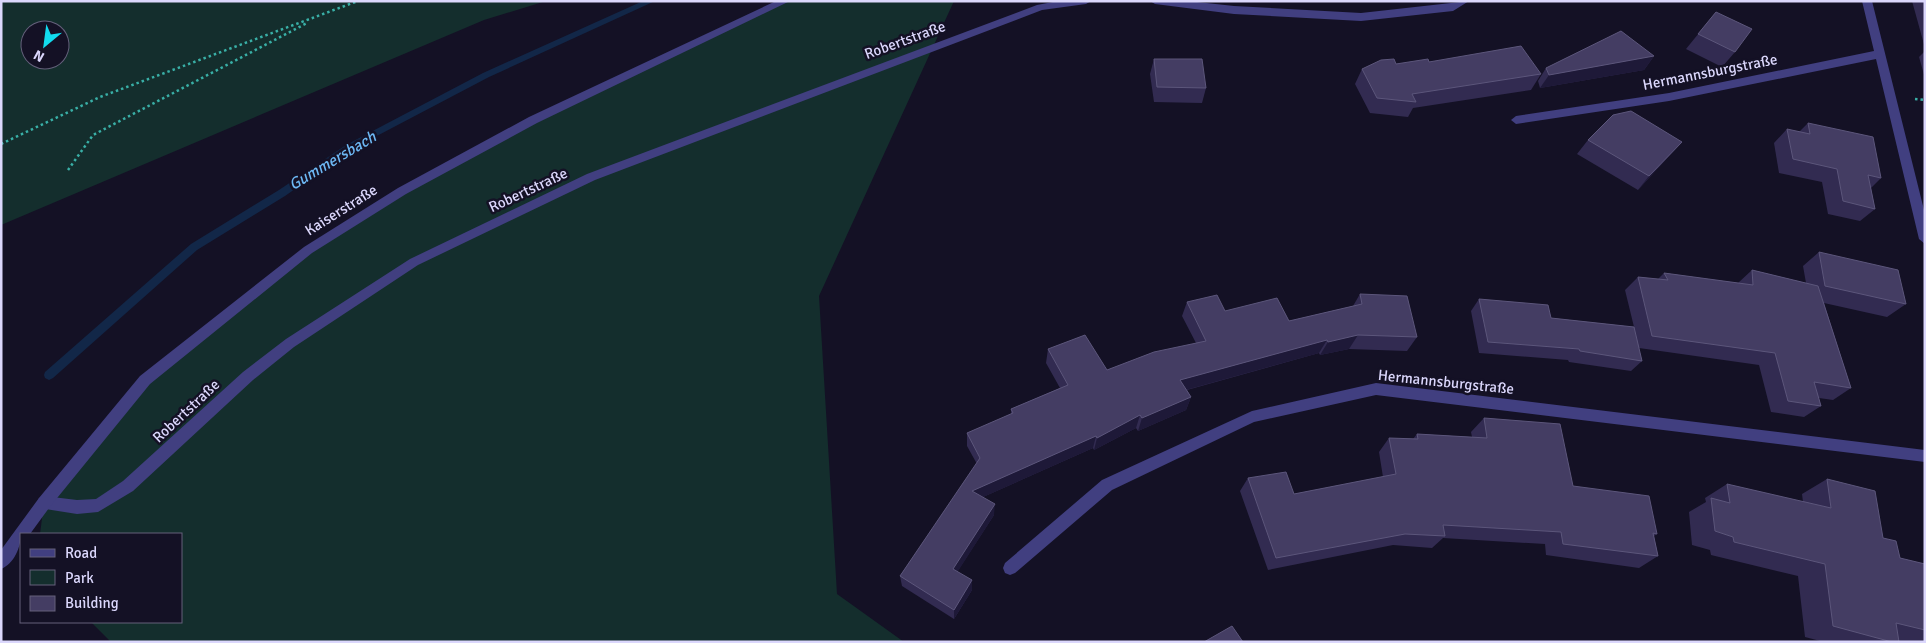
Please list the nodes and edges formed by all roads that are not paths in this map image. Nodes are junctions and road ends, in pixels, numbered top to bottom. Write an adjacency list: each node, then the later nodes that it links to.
1 (785, 1): 10 (street, Kaiserstraße)
2 (1086, 1): 10 (street, Robertstraße)
3 (1155, 1): 4 (street)
4 (1464, 1)
5 (1867, 1): 6 (street)
6 (1880, 54): 7 (street, Hermannsburgstraße); 8 (street)
7 (1516, 120)
8 (1925, 239)
9 (1925, 456): 14 (street, Hermannsburgstraße)
10 (44, 503): 11 (street, Kaiserstraße)
11 (22, 533)
12 (20, 536): 13 (street, Kaiserstraße)
13 (1, 562)
14 (1010, 568)

